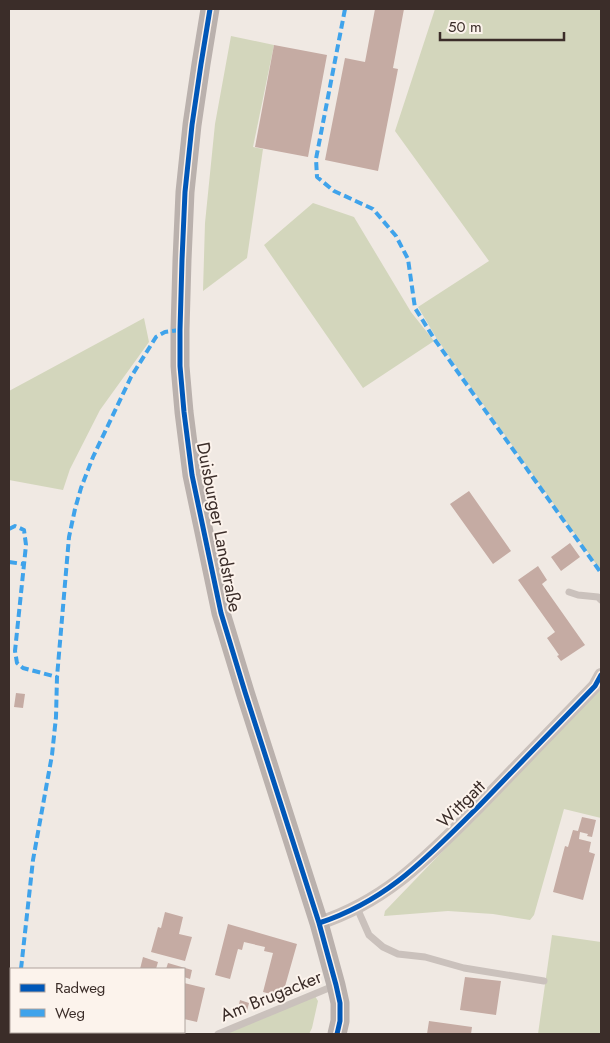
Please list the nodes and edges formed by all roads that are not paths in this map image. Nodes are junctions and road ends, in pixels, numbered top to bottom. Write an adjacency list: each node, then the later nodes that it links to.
1 (210, 9): 6 (main road, Duisburger Landstraße)
2 (568, 592): 3 (lane)
3 (601, 600)
4 (601, 675): 5 (street, Wittgatt)
5 (357, 908): 6 (street, Wittgatt); 7 (lane)
6 (319, 923): 8 (main road, Duisburger Landstraße)
7 (544, 981)
8 (336, 985): 9 (lane, Am Brugacker); 10 (main road, Duisburger Landstraße)
9 (218, 1034)
10 (337, 1034)

